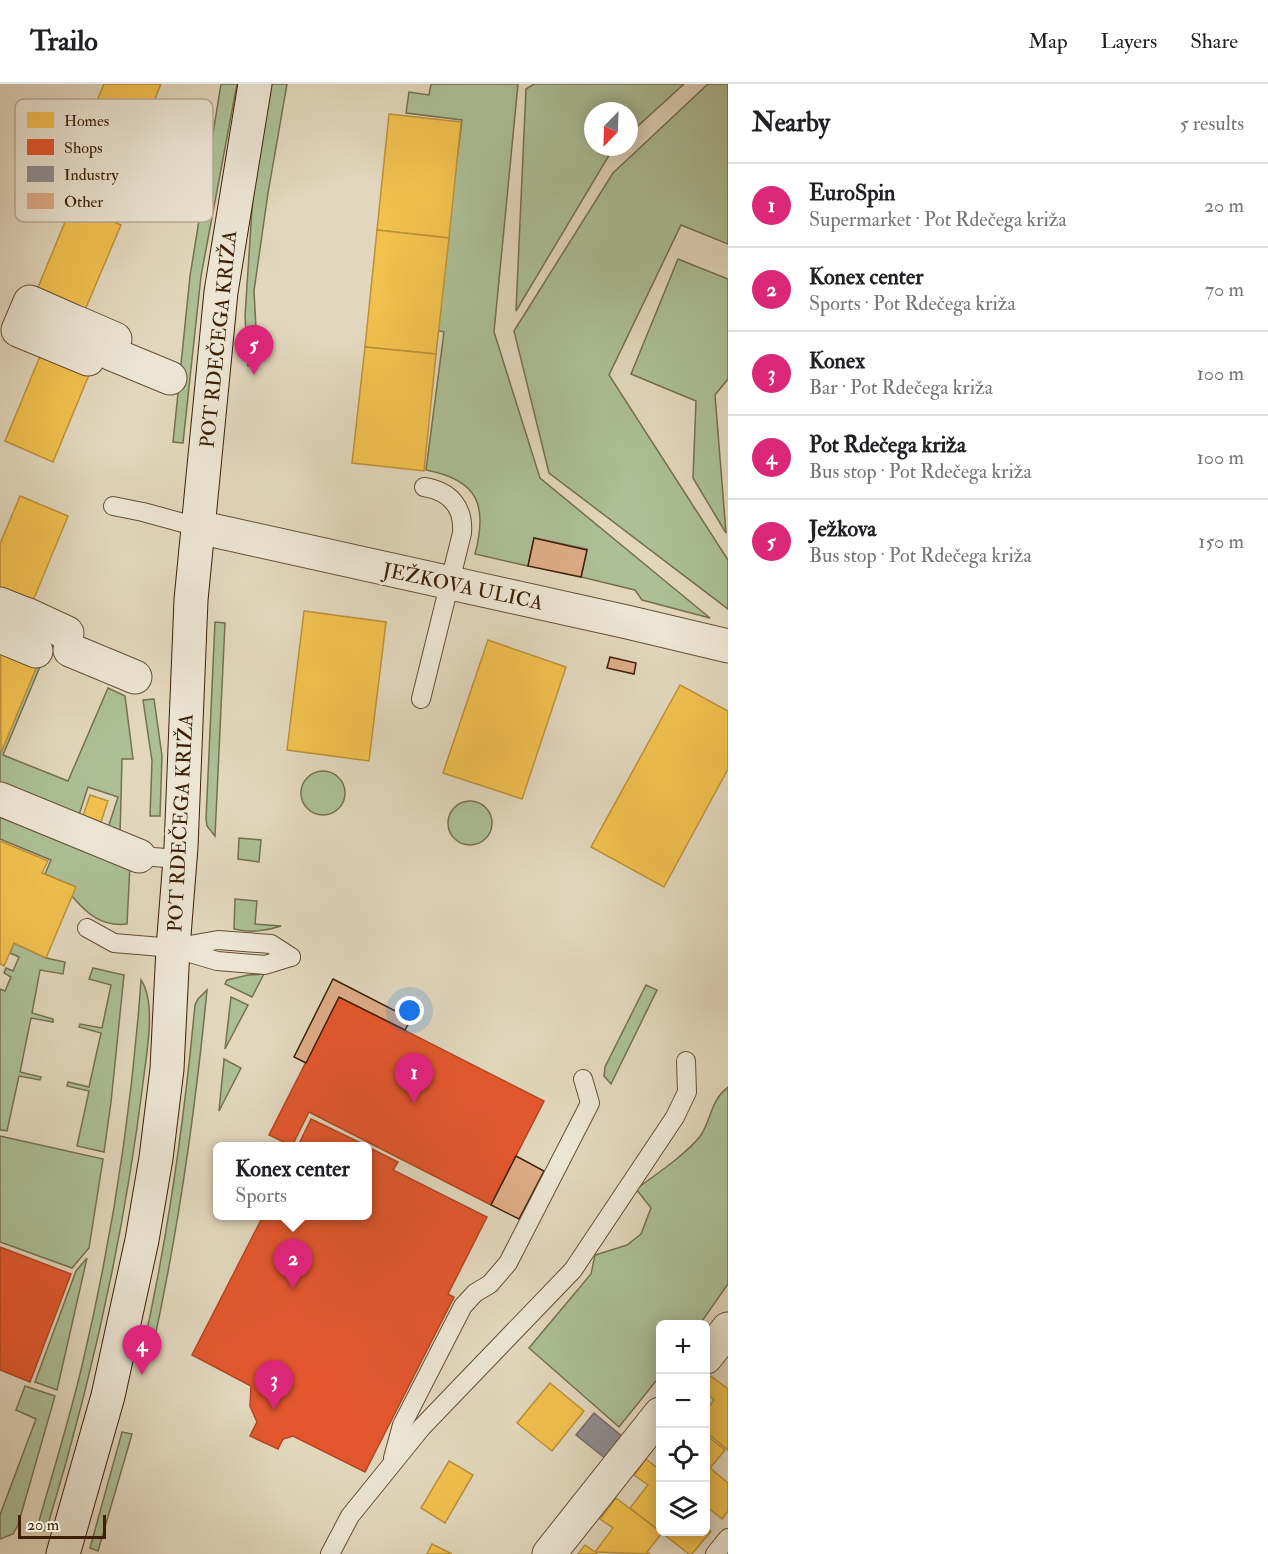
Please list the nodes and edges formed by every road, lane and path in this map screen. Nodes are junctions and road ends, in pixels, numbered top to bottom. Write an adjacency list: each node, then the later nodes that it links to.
1 (255, 84): 7 (main road, POT RDEČEGA KRIŽA)
2 (12, 312): 3 (main road); 3 (main road)
3 (106, 356): 4 (main road)
4 (170, 378)
5 (424, 487): 8 (lane)
6 (113, 506): 7 (lane)
7 (198, 527): 8 (main road, JEŽKOVA ULICA); 15 (main road, POT RDEČEGA KRIŽA)
8 (449, 583): 10 (main road, JEŽKOVA ULICA); 12 (lane)
9 (12, 617): 11 (main road)
10 (728, 646)
11 (135, 677)
12 (421, 699)
13 (0, 799): 14 (main road)
14 (139, 856): 15 (lane)
15 (180, 859): 17 (main road, POT RDEČEGA KRIŽA)
16 (87, 928): 17 (lane)
17 (173, 948): 17 (lane); 25 (main road, POT RDEČEGA KRIŽA)
18 (686, 1061): 23 (lane)
19 (583, 1079): 23 (lane)
20 (728, 1329): 21 (main road)
21 (710, 1352)
22 (656, 1419): 27 (main road)
23 (391, 1466): 26 (lane)
24 (728, 1538): 28 (lane)
25 (63, 1554)
26 (330, 1554)
27 (549, 1554)
28 (715, 1554)

